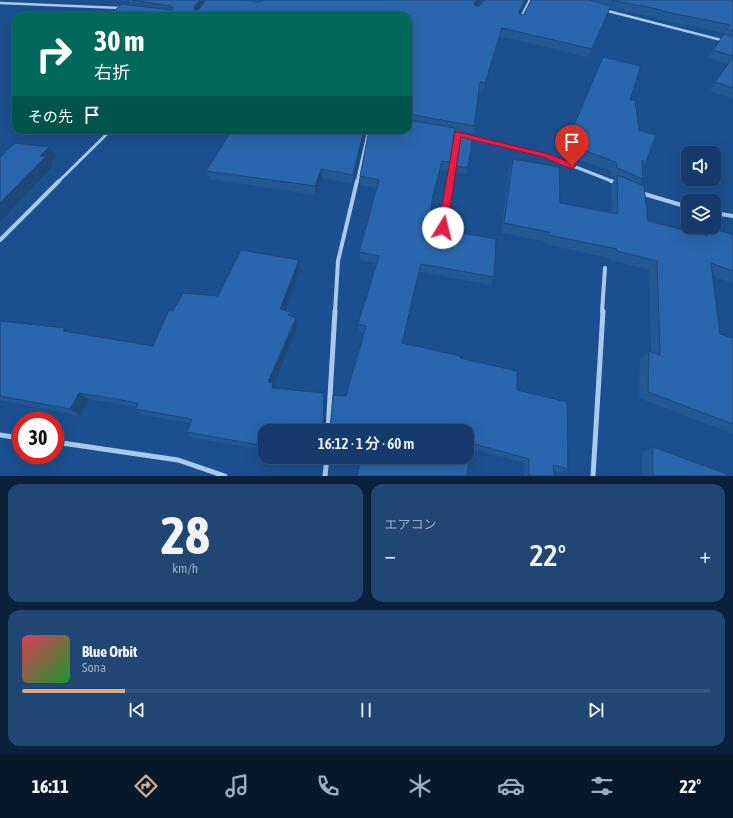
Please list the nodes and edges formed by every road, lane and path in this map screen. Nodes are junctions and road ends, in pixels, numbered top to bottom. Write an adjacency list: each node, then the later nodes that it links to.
1 (530, 0): 5 (street)
2 (0, 3): 3 (street)
3 (126, 9)
4 (600, 9): 6 (street)
5 (519, 21)
6 (733, 43)
7 (443, 132): 10 (street)
8 (107, 134): 17 (street)
9 (368, 134): 19 (street)
10 (457, 134): 11 (street); 16 (street)
11 (624, 186)
12 (638, 192): 13 (street)
13 (681, 205)
14 (721, 214): 15 (street)
15 (733, 216)
16 (443, 228)
17 (0, 240)
18 (605, 268): 26 (street)
19 (328, 424)
20 (0, 435): 21 (street)
21 (12, 437)
22 (64, 443): 24 (street)
23 (327, 464): 25 (street)
24 (225, 476)
25 (326, 476)
26 (593, 476)

